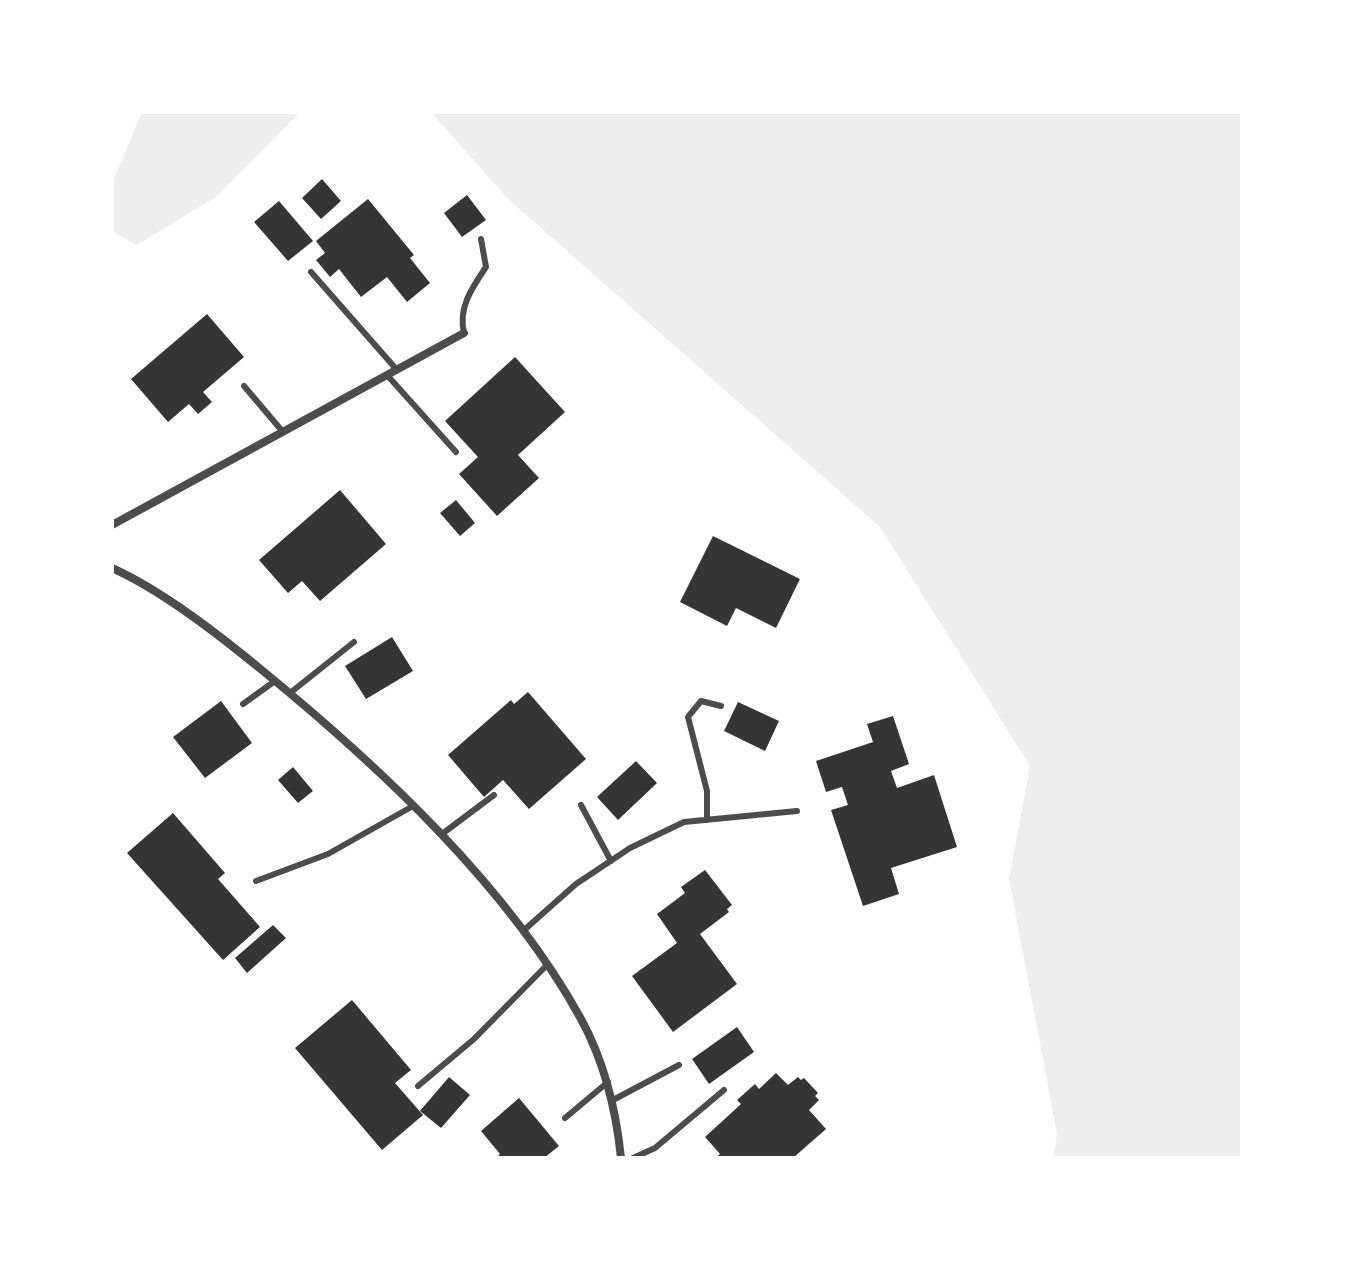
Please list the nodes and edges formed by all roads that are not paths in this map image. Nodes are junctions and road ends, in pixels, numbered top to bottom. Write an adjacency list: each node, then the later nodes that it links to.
1 (481, 239): 3 (lane)
2 (311, 272): 4 (lane)
3 (464, 333): 4 (street)
4 (397, 370): 5 (street)
5 (387, 375): 7 (street); 8 (lane)
6 (244, 386): 7 (lane)
7 (283, 432): 9 (street)
8 (456, 452)
9 (112, 525)
10 (112, 568): 12 (street)
11 (354, 642): 13 (lane)
12 (275, 681): 13 (street); 14 (lane)
13 (290, 693): 18 (street)
14 (243, 704)
15 (721, 706): 20 (lane)
16 (494, 795): 21 (lane)
17 (581, 805): 22 (lane)
18 (413, 806): 21 (street); 23 (lane)
19 (797, 811): 20 (lane)
20 (707, 820): 22 (lane)
21 (442, 834): 24 (street)
22 (611, 861): 24 (lane)
23 (256, 881)
24 (523, 931): 25 (street)
25 (546, 966): 27 (street); 28 (lane)
26 (679, 1065): 30 (lane)
27 (608, 1082): 30 (street); 31 (lane)
28 (418, 1086)
29 (724, 1090): 33 (lane)
30 (613, 1100): 32 (street)
31 (565, 1118)
32 (621, 1158)
33 (633, 1158)

